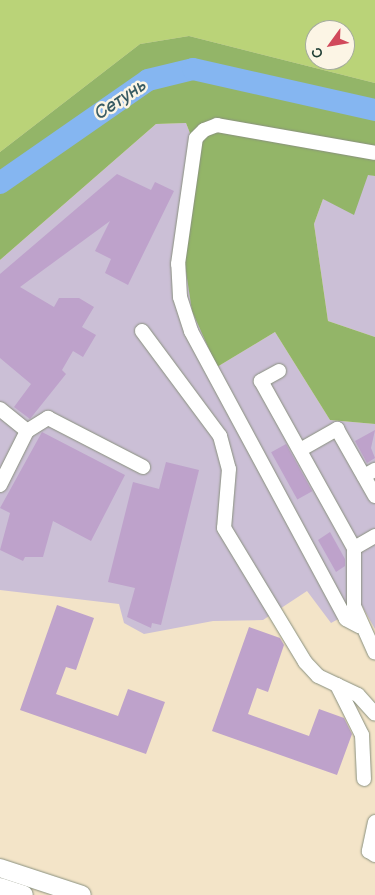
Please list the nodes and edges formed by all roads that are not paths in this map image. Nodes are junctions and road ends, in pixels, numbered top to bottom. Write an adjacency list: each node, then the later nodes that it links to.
1 (375, 154): 13 (street)
2 (142, 331): 15 (street)
3 (279, 371): 6 (street)
4 (0, 409): 5 (street)
5 (27, 431): 7 (street); 9 (street)
6 (300, 450): 8 (street); 12 (street)
7 (143, 467)
8 (370, 473): 10 (street)
9 (0, 485)
10 (375, 496)
11 (375, 536): 12 (street)
12 (354, 548): 13 (street)
13 (359, 626): 14 (street)
14 (375, 653)
15 (337, 685): 16 (street); 17 (street)
16 (375, 714)
17 (364, 779)
18 (375, 822): 19 (street)
19 (375, 855)
20 (0, 868): 23 (main road)
21 (0, 887): 22 (main road)
22 (24, 895)
23 (82, 895)

